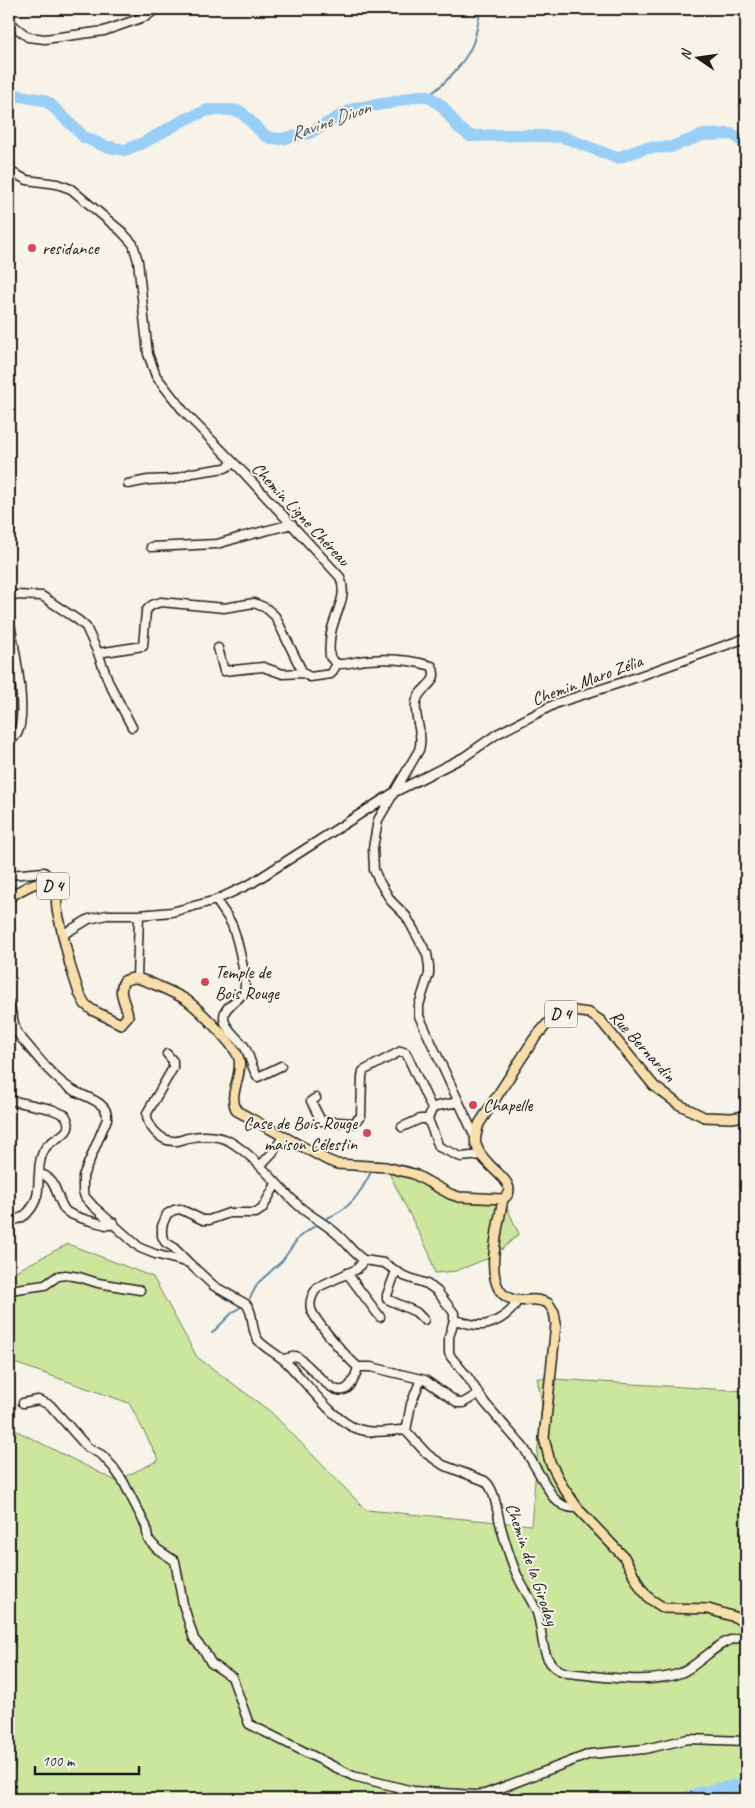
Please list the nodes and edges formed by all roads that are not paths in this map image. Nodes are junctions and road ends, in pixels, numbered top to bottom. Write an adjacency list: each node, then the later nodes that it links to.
1 (156, 9): 2 (street)
2 (9, 22)
3 (9, 171): 4 (street, Chemin Ligne Chéreau)
4 (234, 463): 5 (street); 6 (street, Chemin Ligne Chéreau)
5 (128, 484)
6 (292, 524): 7 (street); 13 (street, Chemin Ligne Chéreau)
7 (150, 547)
8 (9, 600): 12 (street)
9 (9, 618): 16 (street)
10 (746, 638): 17 (street, Chemin Maro Zélia)
11 (218, 648): 14 (street)
12 (98, 653): 14 (street); 15 (street)
13 (337, 664): 14 (street); 17 (street)
14 (303, 673)
15 (132, 727)
16 (9, 742)
17 (393, 793): 21 (street, Chemin Maro Zélia); 30 (street)
18 (9, 875): 19 (street)
19 (48, 882): 20 (main road, D 4); 23 (main road, D 4)
20 (9, 897)
21 (216, 900): 22 (street, Chemin Maro Zélia); 27 (street)
22 (139, 915): 23 (street, Chemin Maro Zélia); 24 (street)
23 (64, 934): 24 (main road, D 4)
24 (137, 978): 35 (main road)
25 (9, 1003): 43 (street)
26 (167, 1054): 38 (street)
27 (280, 1066)
28 (316, 1098): 31 (street)
29 (9, 1100): 39 (street)
30 (459, 1102): 31 (street); 36 (street)
31 (432, 1109): 33 (street)
32 (746, 1116): 36 (main road, Rue Bernardin / D 4)
33 (428, 1119): 34 (street); 37 (street)
34 (402, 1127)
35 (282, 1137): 38 (street); 41 (main road)
36 (475, 1137): 37 (main road)
37 (481, 1155): 41 (main road)
38 (260, 1166): 40 (street)
39 (39, 1174): 42 (street); 43 (street)
40 (276, 1184): 44 (street); 45 (street)
41 (503, 1199): 50 (main road)
42 (9, 1219)
43 (114, 1223): 45 (street)
44 (364, 1260): 46 (street); 47 (street)
45 (189, 1263): 54 (street)
46 (396, 1271): 52 (street); 53 (street)
47 (347, 1273): 51 (street); 55 (street)
48 (9, 1290): 49 (street)
49 (140, 1290)
50 (517, 1301): 53 (street); 60 (main road)
51 (380, 1317)
52 (424, 1320)
53 (454, 1320): 57 (street)
54 (284, 1359): 55 (street); 59 (street)
55 (358, 1367): 56 (street)
56 (421, 1379): 57 (street); 59 (street)
57 (478, 1394): 60 (street)
58 (23, 1403): 63 (street)
59 (406, 1431): 62 (street, Chemin de la Giroday)
60 (577, 1506): 61 (main road)
61 (746, 1624)
62 (746, 1638)
63 (746, 1741)

